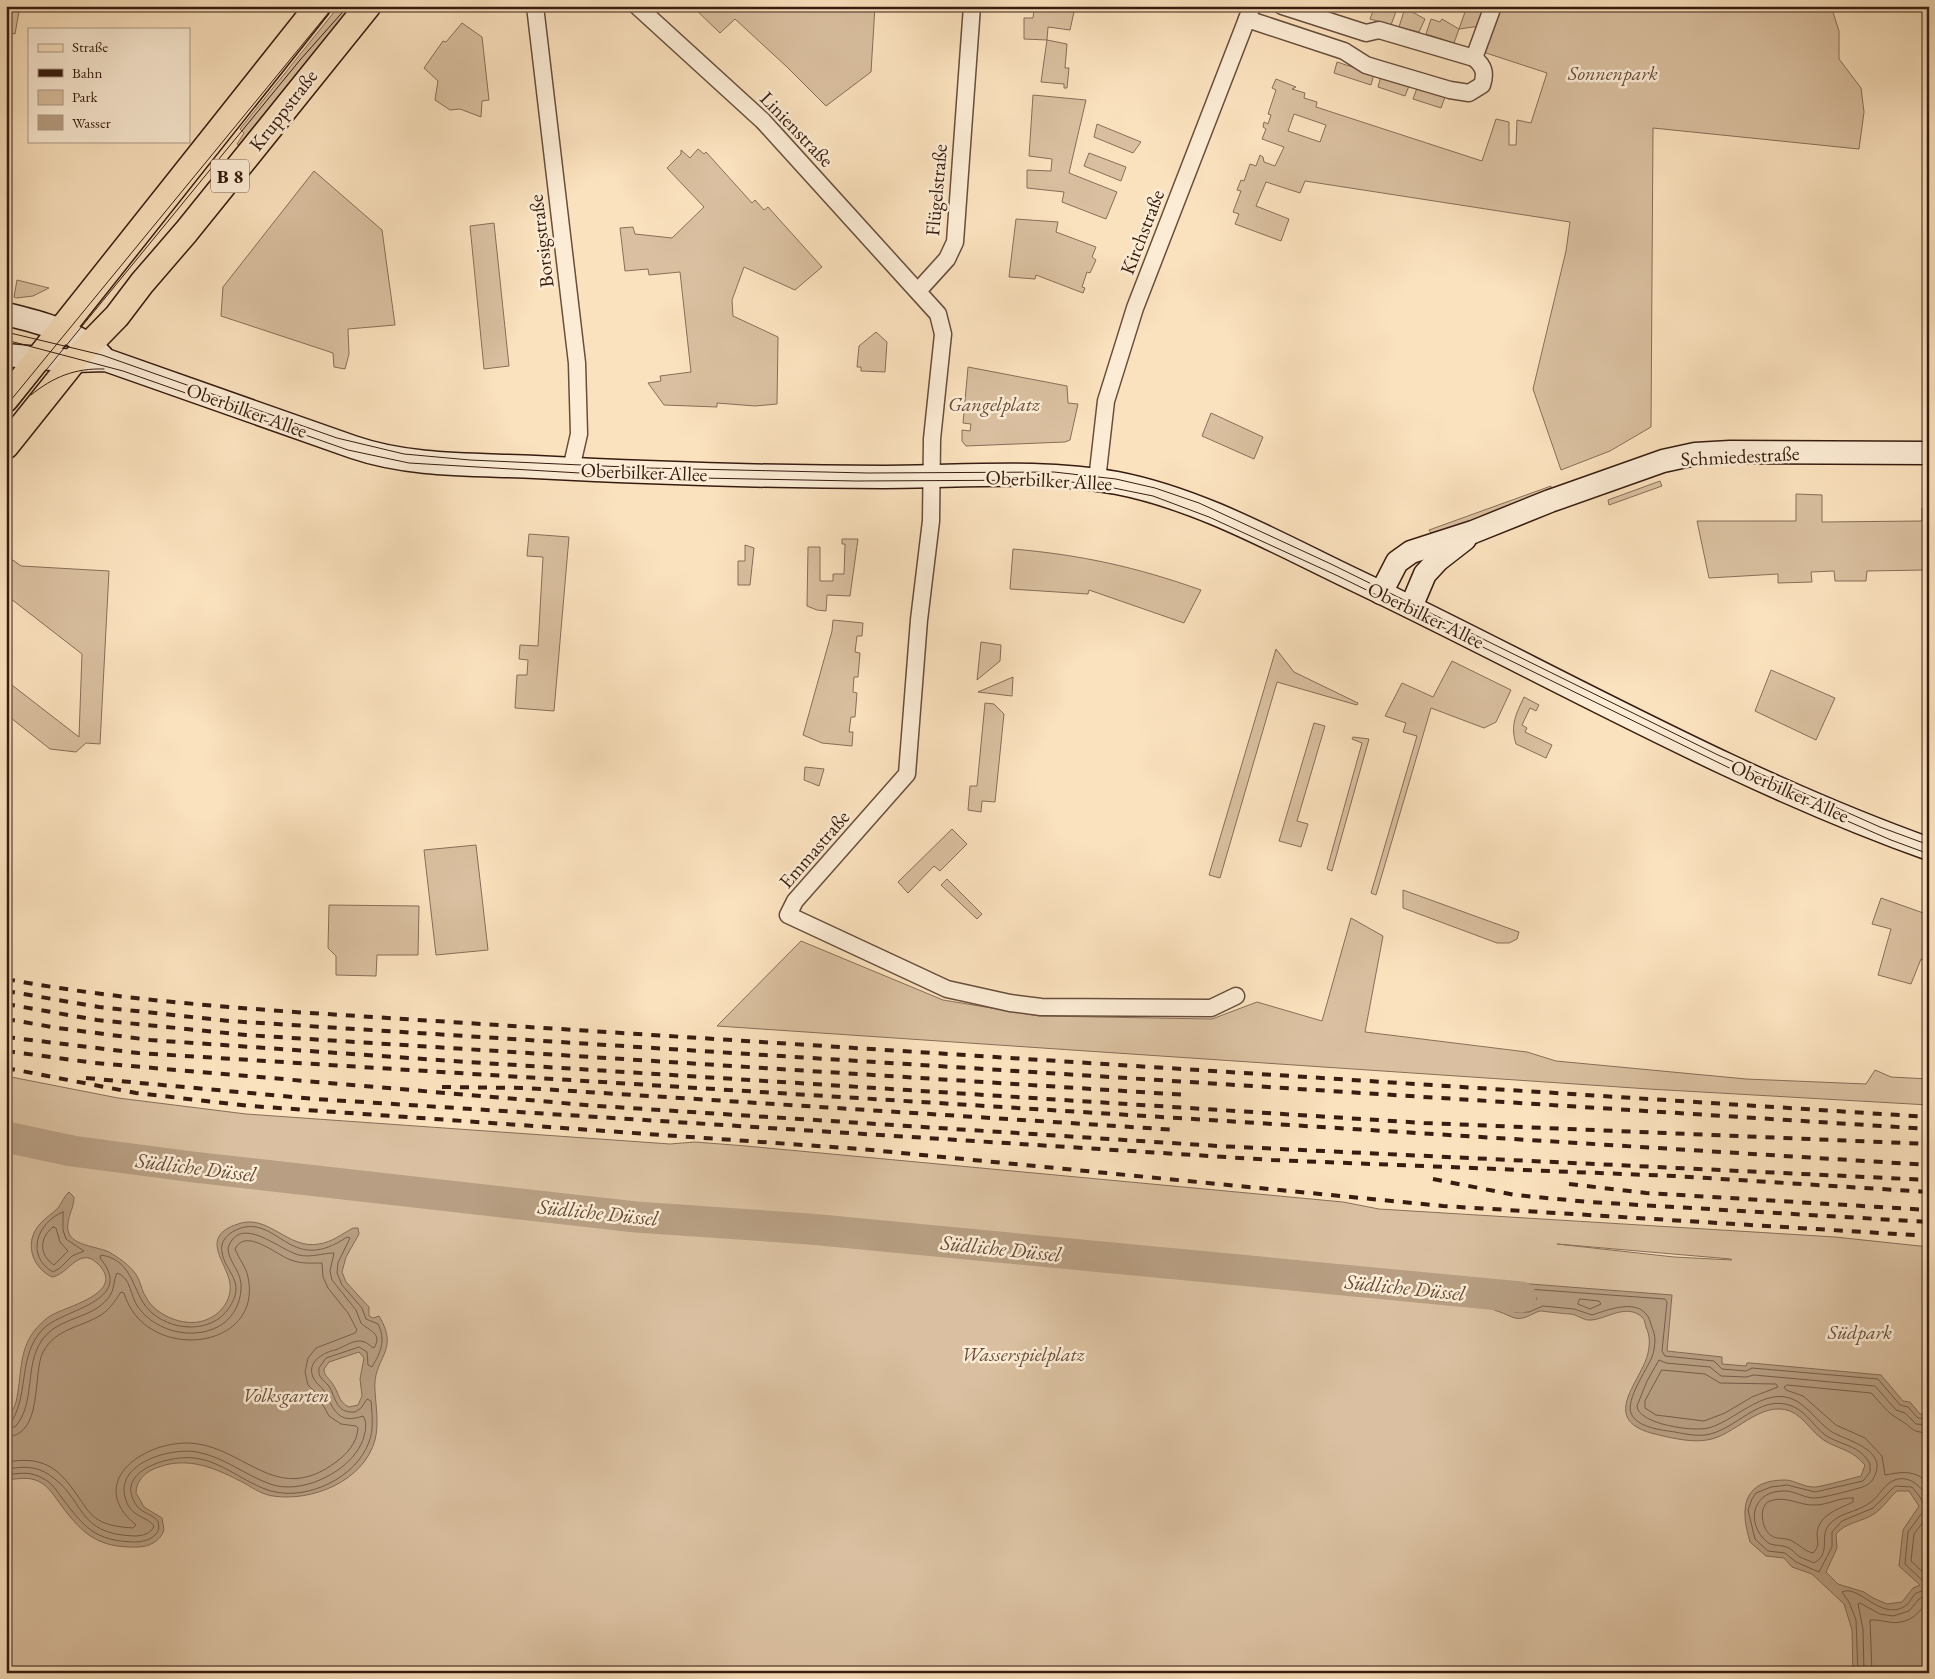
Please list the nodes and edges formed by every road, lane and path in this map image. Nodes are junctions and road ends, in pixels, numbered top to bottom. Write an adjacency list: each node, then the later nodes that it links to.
1 (318, 6): 12 (main road, Kruppstraße / B 8)
2 (368, 6): 13 (main road, Kruppstraße / B 8)
3 (535, 6): 23 (street, Borsigstraße)
4 (637, 6): 14 (street, Linienstraße)
5 (972, 6): 14 (street, Flügelstraße)
6 (1282, 6): 9 (street)
7 (1493, 6): 11 (street)
8 (1248, 10): 10 (street); 25 (street, Kirchstraße)
9 (1366, 33): 10 (street); 11 (street)
10 (1358, 58): 11 (street)
11 (1474, 58)
12 (111, 266): 13 (main road); 16 (main road, Kruppstraße / B 8)
13 (142, 283): 17 (main road, Kruppstraße / B 8)
14 (918, 291): 24 (street)
15 (6, 314): 16 (main road, Oberbilker Allee)
16 (59, 331): 17 (main road, Oberbilker Allee); 19 (main road, Kruppstraße / B 8)
17 (90, 354): 19 (main road, Oberbilker Allee); 21 (main road, Kruppstraße / B 8); 23 (main road, Oberbilker Allee)
18 (6, 355): 19 (main road, Oberbilker Allee)
19 (38, 358): 20 (main road, Kruppstraße / B 8)
20 (6, 399)
21 (6, 446)
22 (1929, 453): 26 (main road, Schmiedestraße)
23 (571, 469): 24 (main road, Oberbilker Allee)
24 (931, 476): 25 (main road, Oberbilker Allee); 30 (street, Emmastraße)
25 (1097, 480): 27 (main road, Oberbilker Allee)
26 (1474, 532): 27 (main road, Schmiedestraße); 28 (main road, Schmiedestraße)
27 (1381, 593): 28 (main road, Oberbilker Allee)
28 (1411, 607): 29 (main road, Oberbilker Allee)
29 (1929, 849)
30 (1236, 996)

